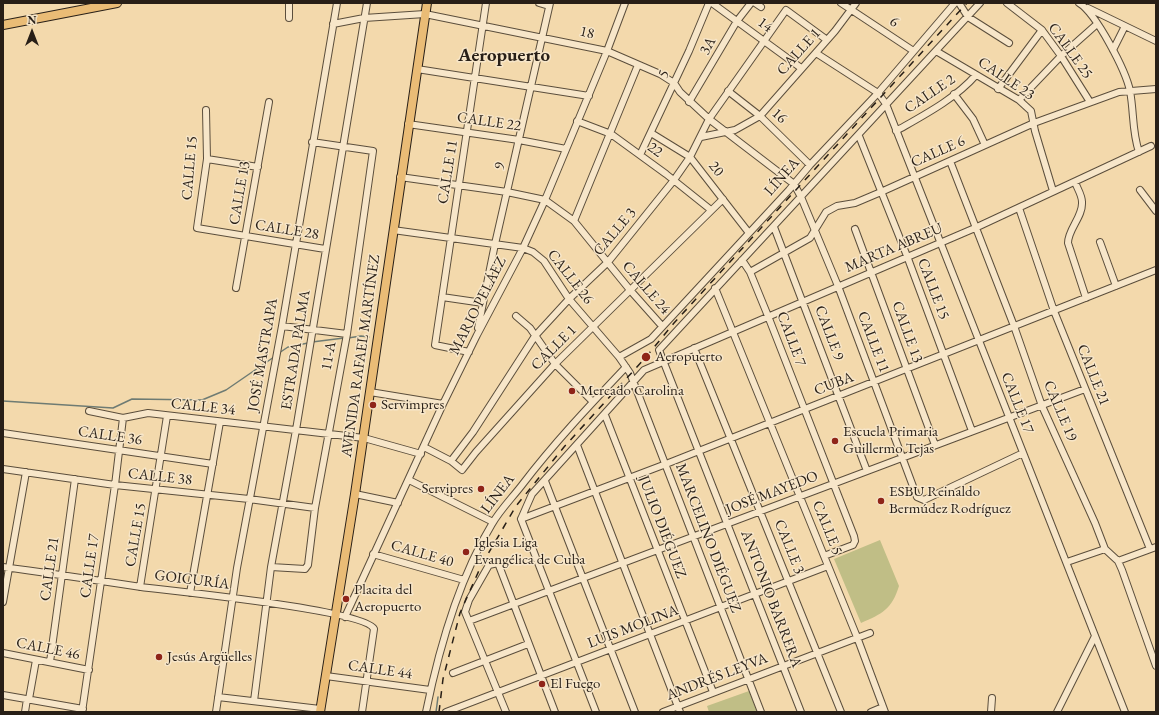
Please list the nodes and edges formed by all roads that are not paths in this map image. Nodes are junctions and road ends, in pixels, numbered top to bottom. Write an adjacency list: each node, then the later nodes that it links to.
1 (117, 3): 28 (main road)
2 (288, 3): 23 (street)
3 (336, 3): 26 (street, JOSÉ MASTRAPA)
4 (367, 3): 24 (street, ESTRADA PALMA)
5 (427, 3): 21 (main road, AVENIDA RAFAEL MARTÍNEZ)
6 (486, 3): 29 (street, CALLE 11)
7 (539, 3): 18 (street)
8 (625, 3): 39 (street, MARIO PELÁEZ)
9 (710, 3): 25 (street, 14); 48 (street, 5)
10 (751, 3): 25 (street, 3A)
11 (841, 3): 20 (street, 6)
12 (856, 3): 20 (street, CALLE 1)
13 (955, 3): 37 (street, LÍNEA)
14 (959, 3): 22 (street)
15 (980, 3): 22 (street, LÍNEA)
16 (1007, 3): 31 (street, CALLE 25)
17 (1079, 3): 19 (street)
18 (550, 5): 32 (street, 9)
19 (1086, 7): 27 (street); 30 (street)
20 (851, 10): 33 (street, CALLE 1); 37 (street, 6)
21 (425, 14): 24 (street, 18); 29 (street, 18); 45 (main road, AVENIDA RAFAEL MARTÍNEZ)
22 (968, 17): 36 (street); 40 (street, LÍNEA)
23 (289, 18)
24 (364, 18): 26 (street, 18); 80 (street, ESTRADA PALMA)
25 (737, 21): 35 (street, 14); 61 (street, 3A)
26 (334, 24): 78 (street, JOSÉ MASTRAPA)
27 (1097, 24): 38 (street); 42 (street)
28 (3, 25)
29 (482, 26): 32 (street, 18); 47 (street, CALLE 11)
30 (1125, 26): 34 (street); 38 (street)
31 (1042, 30): 42 (street, CALLE 25); 52 (street)
32 (542, 36): 39 (street, 18); 51 (street, 9)
33 (827, 40): 35 (street, CALLE 3); 41 (street, CALLE 1)
34 (1156, 40)
35 (764, 41): 44 (street, 14); 55 (street, CALLE 3)
36 (1010, 42)
37 (912, 50): 49 (street, LÍNEA)
38 (1113, 50): 54 (street)
39 (607, 51): 43 (street, 18); 58 (street, MARIO PELÁEZ)
40 (936, 51): 46 (street, CALLE 23); 63 (street, LÍNEA)
41 (816, 53): 44 (street, CALLE 1); 50 (street)
42 (1061, 56): 59 (street); 62 (street, CALLE 25)
43 (638, 65): 48 (street, 18); 74 (street)
44 (801, 68): 65 (street, CALLE 1)
45 (417, 69): 47 (street); 69 (main road, AVENIDA RAFAEL MARTÍNEZ)
46 (976, 75): 52 (street, CALLE 23); 57 (street, CALLE 2)
47 (475, 78): 51 (street); 71 (street, CALLE 11)
48 (674, 83): 61 (street, 18); 73 (street, 5)
49 (885, 83): 50 (street); 56 (street, LÍNEA)
50 (868, 86): 56 (street)
51 (531, 88): 58 (street); 77 (street, 9)
52 (998, 89): 59 (street, CALLE 23)
53 (1156, 89): 54 (street, CALLE 6)
54 (1130, 90): 62 (street, CALLE 6); 83 (street)
55 (728, 92): 65 (street, 16); 66 (street, CALLE 3)
56 (878, 93): 63 (street); 88 (street, LÍNEA)
57 (954, 94): 70 (street, CALLE 2); 79 (street)
58 (589, 96): 67 (street, MARIO PELÁEZ)
59 (1019, 100): 68 (street, CALLE 23)
60 (269, 102): 89 (street, CALLE 13)
61 (689, 102): 66 (street, 18)
62 (1090, 102): 68 (street, CALLE 6)
63 (886, 104): 70 (street, CALLE 17); 75 (street, LÍNEA)
64 (206, 110): 86 (street, CALLE 15)
65 (760, 116): 72 (street, CALLE 1); 88 (street, 16)
66 (709, 120): 72 (street, 18); 76 (street, CALLE 3)
67 (577, 121): 74 (street, 22); 82 (street, MARIO PELÁEZ)
68 (1034, 123): 79 (street, CALLE 6); 97 (street, CALLE 23)
69 (408, 124): 71 (street, CALLE 22); 91 (main road, AVENIDA RAFAEL MARTÍNEZ)
70 (896, 131): 90 (street, CALLE 17)
71 (467, 132): 77 (street, CALLE 22); 95 (street, CALLE 11)
72 (726, 132): 76 (street, CALLE 1); 94 (street, 18)
73 (651, 133): 84 (street, 5); 85 (street, 20)
74 (611, 134): 84 (street, 22); 106 (street)
75 (859, 136): 99 (street, CALLE 15); 100 (street, LÍNEA)
76 (701, 137): 85 (street, CALLE 3)
77 (519, 140): 82 (street, CALLE 22); 98 (street, 9)
78 (312, 142): 80 (street); 118 (street, JOSÉ MASTRAPA)
79 (985, 145): 87 (street, CALLE 6)
80 (342, 146): 121 (street, ESTRADA PALMA); 148 (street, 11-A)
81 (1151, 146): 83 (street, MARTA ABREU)
82 (566, 149): 102 (street, MARIO PELÁEZ)
83 (1139, 152): 93 (street, MARTA ABREU)
84 (640, 155): 92 (street, 22)
85 (690, 157): 92 (street, CALLE 3); 101 (street, 20)
86 (207, 159): 89 (street); 108 (street, CALLE 15)
87 (950, 161): 90 (street, CALLE 6); 110 (street, CALLE 19)
88 (810, 165): 94 (street, LÍNEA)
89 (258, 167): 114 (street, CALLE 13)
90 (914, 177): 99 (street, CALLE 6); 117 (street, CALLE 17)
91 (400, 178): 95 (street, CALLE 24); 112 (main road, AVENIDA RAFAEL MARTÍNEZ)
92 (674, 180): 104 (street, 22); 125 (street, CALLE 3)
93 (1075, 182): 97 (street, MARTA ABREU); 135 (street)
94 (794, 184): 100 (street, CALLE 11); 113 (street, LÍNEA)
95 (460, 186): 98 (street, CALLE 24); 115 (street, CALLE 11)
96 (1140, 190): 105 (street)
97 (1053, 191): 103 (street, MARTA ABREU)
98 (507, 192): 102 (street, CALLE 24); 119 (street, 9)
99 (881, 192): 109 (street, CALLE 6); 123 (street, CALLE 15)
100 (801, 197): 107 (street, LÍNEA); 109 (street, CALLE 11)
101 (723, 199): 104 (street, CALLE 1); 113 (street, 20)
102 (545, 200): 106 (street, CALLE 24); 120 (street, MARIO PELÁEZ)
103 (1019, 208): 110 (street, MARTA ABREU); 139 (street, CALLE 21)
104 (711, 210): 133 (street, CALLE 1)
105 (1156, 211)
106 (574, 221): 125 (street, CALLE 24)
107 (774, 227): 122 (street, CALLE 9); 124 (street, LÍNEA)
108 (197, 228): 114 (street, CALLE 28)
109 (815, 228): 122 (street, CALLE 6); 129 (street, CALLE 11)
110 (975, 228): 117 (street, MARTA ABREU); 144 (street, CALLE 19)
111 (855, 229): 128 (street, CALLE 13)
112 (393, 230): 115 (street, CALLE 26); 165 (main road, AVENIDA RAFAEL MARTÍNEZ)
113 (749, 233): 143 (street, LÍNEA)
114 (246, 236): 118 (street, CALLE 28); 131 (street, CALLE 13)
115 (450, 238): 119 (street, CALLE 26); 134 (street, CALLE 11)
116 (1100, 242): 130 (street)
117 (939, 243): 123 (street, MARTA ABREU); 151 (street, CALLE 17)
118 (296, 244): 121 (street, CALLE 28); 142 (street, JOSÉ MASTRAPA)
119 (495, 244): 120 (street, CALLE 26); 138 (street, 9)
120 (523, 248): 136 (street, CALLE 26); 149 (street, MARIO PELÁEZ)
121 (325, 249): 146 (street, ESTRADA PALMA)
122 (783, 251): 127 (street, CALLE 6); 137 (street, CALLE 9)
123 (907, 256): 128 (street, MARTA ABREU); 154 (street, CALLE 15)
124 (742, 260): 127 (street, CALLE 7); 132 (street, LÍNEA)
125 (608, 262): 133 (street, CALLE 24); 136 (street, CALLE 3)
126 (1156, 270): 130 (street, CUBA)
127 (750, 272): 141 (street, CALLE 7)
128 (872, 272): 129 (street, MARTA ABREU); 159 (street, CALLE 13)
129 (838, 286): 137 (street, MARTA ABREU); 163 (street, CALLE 11)
130 (1116, 286): 135 (street, CUBA)
131 (236, 288)
132 (716, 288): 147 (street, CALLE 5); 156 (street, LÍNEA)
133 (630, 290): 143 (street, CALLE 24); 145 (street, CALLE 1)
134 (442, 297): 138 (street); 153 (street, CALLE 11)
135 (1086, 298): 139 (street, CUBA)
136 (569, 300): 145 (street, CALLE 26); 150 (street, CALLE 3)
137 (802, 302): 141 (street, MARTA ABREU); 166 (street, CALLE 9)
138 (483, 303): 149 (street, 9)
139 (1054, 310): 144 (street, CUBA); 164 (street, CALLE 21)
140 (516, 316): 150 (street)
141 (768, 316): 147 (street, MARTA ABREU); 170 (street, CALLE 7)
142 (282, 326): 146 (street); 178 (street, JOSÉ MASTRAPA)
143 (662, 326): 155 (street, LÍNEA)
144 (1014, 326): 151 (street, CUBA); 169 (street, CALLE 19)
145 (593, 327): 155 (street, CALLE 26); 157 (street, CALLE 1)
146 (312, 328): 148 (street); 179 (street, ESTRADA PALMA)
147 (732, 332): 152 (street, MARTA ABREU); 177 (street, CALLE 5)
148 (347, 334): 182 (street, 11-A)
149 (477, 335): 153 (street, MARIO PELÁEZ)
150 (535, 336): 157 (street); 194 (street, CALLE 3)
151 (978, 340): 154 (street, CUBA); 174 (street, CALLE 17)
152 (694, 348): 156 (street, MARTA ABREU); 184 (street, CALLE 3)
153 (469, 352): 168 (street, MARIO PELÁEZ)
154 (944, 354): 159 (street, CUBA); 180 (street, CALLE 15)
155 (619, 357): 158 (street, CALLE 26)
156 (664, 361): 160 (street, MARTA ABREU); 189 (street, ANTONIO BARRERA)
157 (555, 364): 167 (street); 194 (street, CALLE 1)
158 (626, 366): 161 (street, CALLE 26); 167 (street, LÍNEA)
159 (907, 369): 163 (street, CUBA); 186 (street, CALLE 13)
160 (644, 370): 162 (street, LÍNEA)
161 (630, 373): 162 (street, MARCELINO DIÉGUEZ)
162 (634, 382): 172 (street, LÍNEA); 196 (street, MARCELINO DIÉGUEZ)
163 (874, 382): 166 (street, CUBA); 193 (street, CALLE 11)
164 (1085, 389): 169 (street, JOSÉ MAYEDO); 221 (street, CALLE 21)
165 (370, 392): 168 (street); 183 (main road, AVENIDA RAFAEL MARTÍNEZ)
166 (839, 396): 170 (street, CUBA); 198 (street, CALLE 9)
167 (593, 402): 218 (street, LÍNEA)
168 (443, 404): 187 (street, MARIO PELÁEZ)
169 (1042, 406): 174 (street, JOSÉ MAYEDO); 222 (street, CALLE 19)
170 (804, 410): 177 (street, CUBA); 204 (street, CALLE 7)
171 (89, 411): 175 (street, CALLE 34)
172 (605, 415): 185 (street, LÍNEA); 200 (street, JULIO DIÉGUEZ)
173 (167, 416): 175 (street, CALLE 34); 176 (street, CALLE 34); 192 (street, CALLE 15)
174 (1008, 417): 180 (street, JOSÉ MAYEDO); 190 (street, CALLE 17)
175 (122, 420): 188 (street, CALLE 17)
176 (220, 422): 178 (street, CALLE 34); 195 (street)
177 (769, 423): 184 (street, CUBA); 210 (street, CALLE 5)
178 (263, 426): 179 (street, CALLE 34); 211 (street, JOSÉ MASTRAPA)
179 (296, 430): 182 (street, CALLE 34); 213 (street, ESTRADA PALMA)
180 (972, 431): 186 (street, JOSÉ MAYEDO)
181 (3, 433): 188 (street, CALLE 36)
182 (329, 433): 183 (street, CALLE 34); 215 (street, 11-A)
183 (364, 438): 191 (street, CALLE 34); 209 (main road, AVENIDA RAFAEL MARTÍNEZ)
184 (731, 438): 189 (street, CUBA); 216 (street, CALLE 3)
185 (577, 445): 203 (street, LÍNEA); 207 (street)
186 (935, 445): 193 (street, JOSÉ MAYEDO)
187 (424, 447): 191 (street, MARIO PELÁEZ); 194 (street)
188 (119, 451): 192 (street, CALLE 36); 205 (street, CALLE 17)
189 (699, 451): 196 (street, CUBA); 219 (street, ANTONIO BARRERA)
190 (1023, 453): 193 (street, CALLE 11); 227 (street, CALLE 17)
191 (421, 454): 202 (street, MARIO PELÁEZ)
192 (161, 456): 195 (street, CALLE 36); 206 (street, CALLE 15)
193 (902, 457): 198 (street, JOSÉ MAYEDO)
194 (451, 461)
195 (213, 464): 208 (street)
196 (666, 464): 200 (street, CUBA); 220 (street, MARCELINO DIÉGUEZ)
197 (3, 469): 199 (street, CALLE 38)
198 (867, 471): 204 (street, JOSÉ MAYEDO)
199 (26, 472): 201 (street, CALLE 38); 230 (street)
200 (629, 478): 207 (street, CUBA); 223 (street, JULIO DIÉGUEZ)
201 (75, 479): 205 (street, CALLE 38); 232 (street, CALLE 21)
202 (409, 480): 212 (street, MARIO PELÁEZ); 218 (street)
203 (545, 481): 214 (street); 217 (street, LÍNEA)
204 (833, 484): 210 (street, JOSÉ MAYEDO); 225 (street, CALLE 7)
205 (115, 485): 206 (street, CALLE 38); 235 (street, CALLE 17)
206 (157, 490): 208 (street, CALLE 38); 237 (street, CALLE 15)
207 (595, 492): 214 (street, CUBA); 228 (street)
208 (208, 494): 211 (street, CALLE 38); 239 (street)
209 (355, 494): 212 (street); 246 (main road, AVENIDA RAFAEL MARTÍNEZ)
210 (800, 496): 216 (street, JOSÉ MAYEDO); 225 (street, CALLE 5)
211 (249, 499): 213 (street, CALLE 38); 241 (street, JOSÉ MASTRAPA)
212 (398, 503): 224 (street, MARIO PELÁEZ)
213 (281, 504): 215 (street, CALLE 38); 231 (street, ESTRADA PALMA)
214 (554, 506): 217 (street, CUBA); 233 (street)
215 (315, 508): 231 (street, 11-A)
216 (760, 512): 219 (street, JOSÉ MAYEDO); 236 (street, CALLE 3)
217 (520, 519): 238 (street)
218 (493, 522): 234 (street, LÍNEA)
219 (727, 523): 220 (street, JOSÉ MAYEDO); 240 (street, ANTONIO BARRERA)
220 (694, 536): 223 (street, JOSÉ MAYEDO); 245 (street, MARCELINO DIÉGUEZ)
221 (1153, 548): 226 (street)
222 (1104, 549): 226 (street); 227 (street)
223 (658, 550): 228 (street, JOSÉ MAYEDO); 249 (street, JULIO DIÉGUEZ)
224 (373, 554): 234 (street, CALLE 40); 247 (street, MARIO PELÁEZ)
225 (824, 556): 229 (street, CALLE 5)
226 (1118, 561): 263 (street)
227 (1066, 562): 252 (street, CALLE 17)
228 (623, 564): 233 (street, JOSÉ MAYEDO); 251 (street)
229 (828, 566): 236 (street, LUIS MOLINA); 253 (street, CALLE 5)
230 (6, 567): 232 (street, GOICURÍA); 242 (street)
231 (271, 567): 243 (street, ESTRADA PALMA)
232 (62, 575): 235 (street, GOICURÍA); 260 (street, CALLE 21)
233 (583, 579): 238 (street, JOSÉ MAYEDO); 255 (street)
234 (464, 580): 270 (street, LÍNEA)
235 (101, 581): 237 (street, GOICURÍA); 264 (street, CALLE 17)
236 (788, 582): 240 (street, LUIS MOLINA); 256 (street, CALLE 3)
237 (140, 587): 239 (street, GOICURÍA)
238 (549, 592): 244 (street, JOSÉ MAYEDO); 261 (street)
239 (190, 593): 241 (street, GOICURÍA)
240 (755, 594): 245 (street, LUIS MOLINA); 262 (street, ANTONIO BARRERA)
241 (232, 598): 243 (street, GOICURÍA); 274 (street, JOSÉ MASTRAPA)
242 (3, 602)
243 (265, 602): 246 (street, GOICURÍA); 277 (street, ESTRADA PALMA)
244 (513, 604): 248 (street, JOSÉ MAYEDO); 248 (street); 254 (street)
245 (721, 607): 249 (street, LUIS MOLINA); 268 (street, MARCELINO DIÉGUEZ)
246 (336, 614): 247 (street, GOICURÍA); 266 (main road, AVENIDA RAFAEL MARTÍNEZ)
247 (344, 617): 269 (street, GOICURÍA)
248 (469, 621): 259 (street)
249 (685, 621): 251 (street, LUIS MOLINA); 271 (street, JULIO DIÉGUEZ)
250 (870, 633): 253 (street, ANDRÉS LEYVA)
251 (650, 635): 255 (street, LUIS MOLINA); 279 (street)
252 (1095, 636): 298 (street); 299 (street, CALLE 17)
253 (857, 637): 256 (street, ANDRÉS LEYVA); 280 (street, CALLE 5)
254 (528, 644): 259 (street); 267 (street)
255 (610, 650): 261 (street, LUIS MOLINA); 291 (street)
256 (817, 652): 262 (street, ANDRÉS LEYVA); 295 (street, CALLE 3)
257 (3, 653): 258 (street, CALLE 46)
258 (36, 660): 260 (street, CALLE 46); 276 (street)
259 (485, 660): 265 (street); 272 (street)
260 (50, 662): 264 (street, CALLE 46)
261 (577, 663): 267 (street, LUIS MOLINA); 290 (street)
262 (783, 666): 268 (street, ANDRÉS LEYVA); 294 (street, ANTONIO BARRERA)
263 (1156, 666)
264 (89, 670): 281 (street, CALLE 17)
265 (453, 673)
266 (326, 676): 269 (street, CALLE 44); 282 (main road, AVENIDA RAFAEL MARTÍNEZ)
267 (542, 676): 272 (street, LUIS MOLINA); 289 (street)
268 (748, 678): 271 (street, ANDRÉS LEYVA); 293 (street, MARCELINO DIÉGUEZ)
269 (367, 681): 270 (street, CALLE 44); 285 (street)
270 (430, 690): 286 (street, LÍNEA)
271 (713, 692): 279 (street, ANDRÉS LEYVA)
272 (499, 693): 278 (street, LUIS MOLINA); 288 (street)
273 (3, 695): 276 (street)
274 (218, 697): 277 (street); 284 (street, JOSÉ MASTRAPA)
275 (992, 698): 297 (street)
276 (28, 699): 281 (street); 283 (street)
277 (254, 701): 282 (street)
278 (465, 709): 287 (street, LUIS MOLINA)
279 (679, 709): 292 (street, ANDRÉS LEYVA)
280 (884, 710): 296 (street)
281 (83, 711)
282 (320, 711)
283 (25, 712)
284 (216, 712)
285 (362, 712)
286 (426, 712)
287 (446, 712)
288 (506, 712)
289 (555, 712)
290 (596, 712)
291 (635, 712)
292 (663, 712)
293 (762, 712)
294 (801, 712)
295 (841, 712)
296 (871, 712)
297 (991, 712)
298 (1057, 712)
299 (1125, 712)

